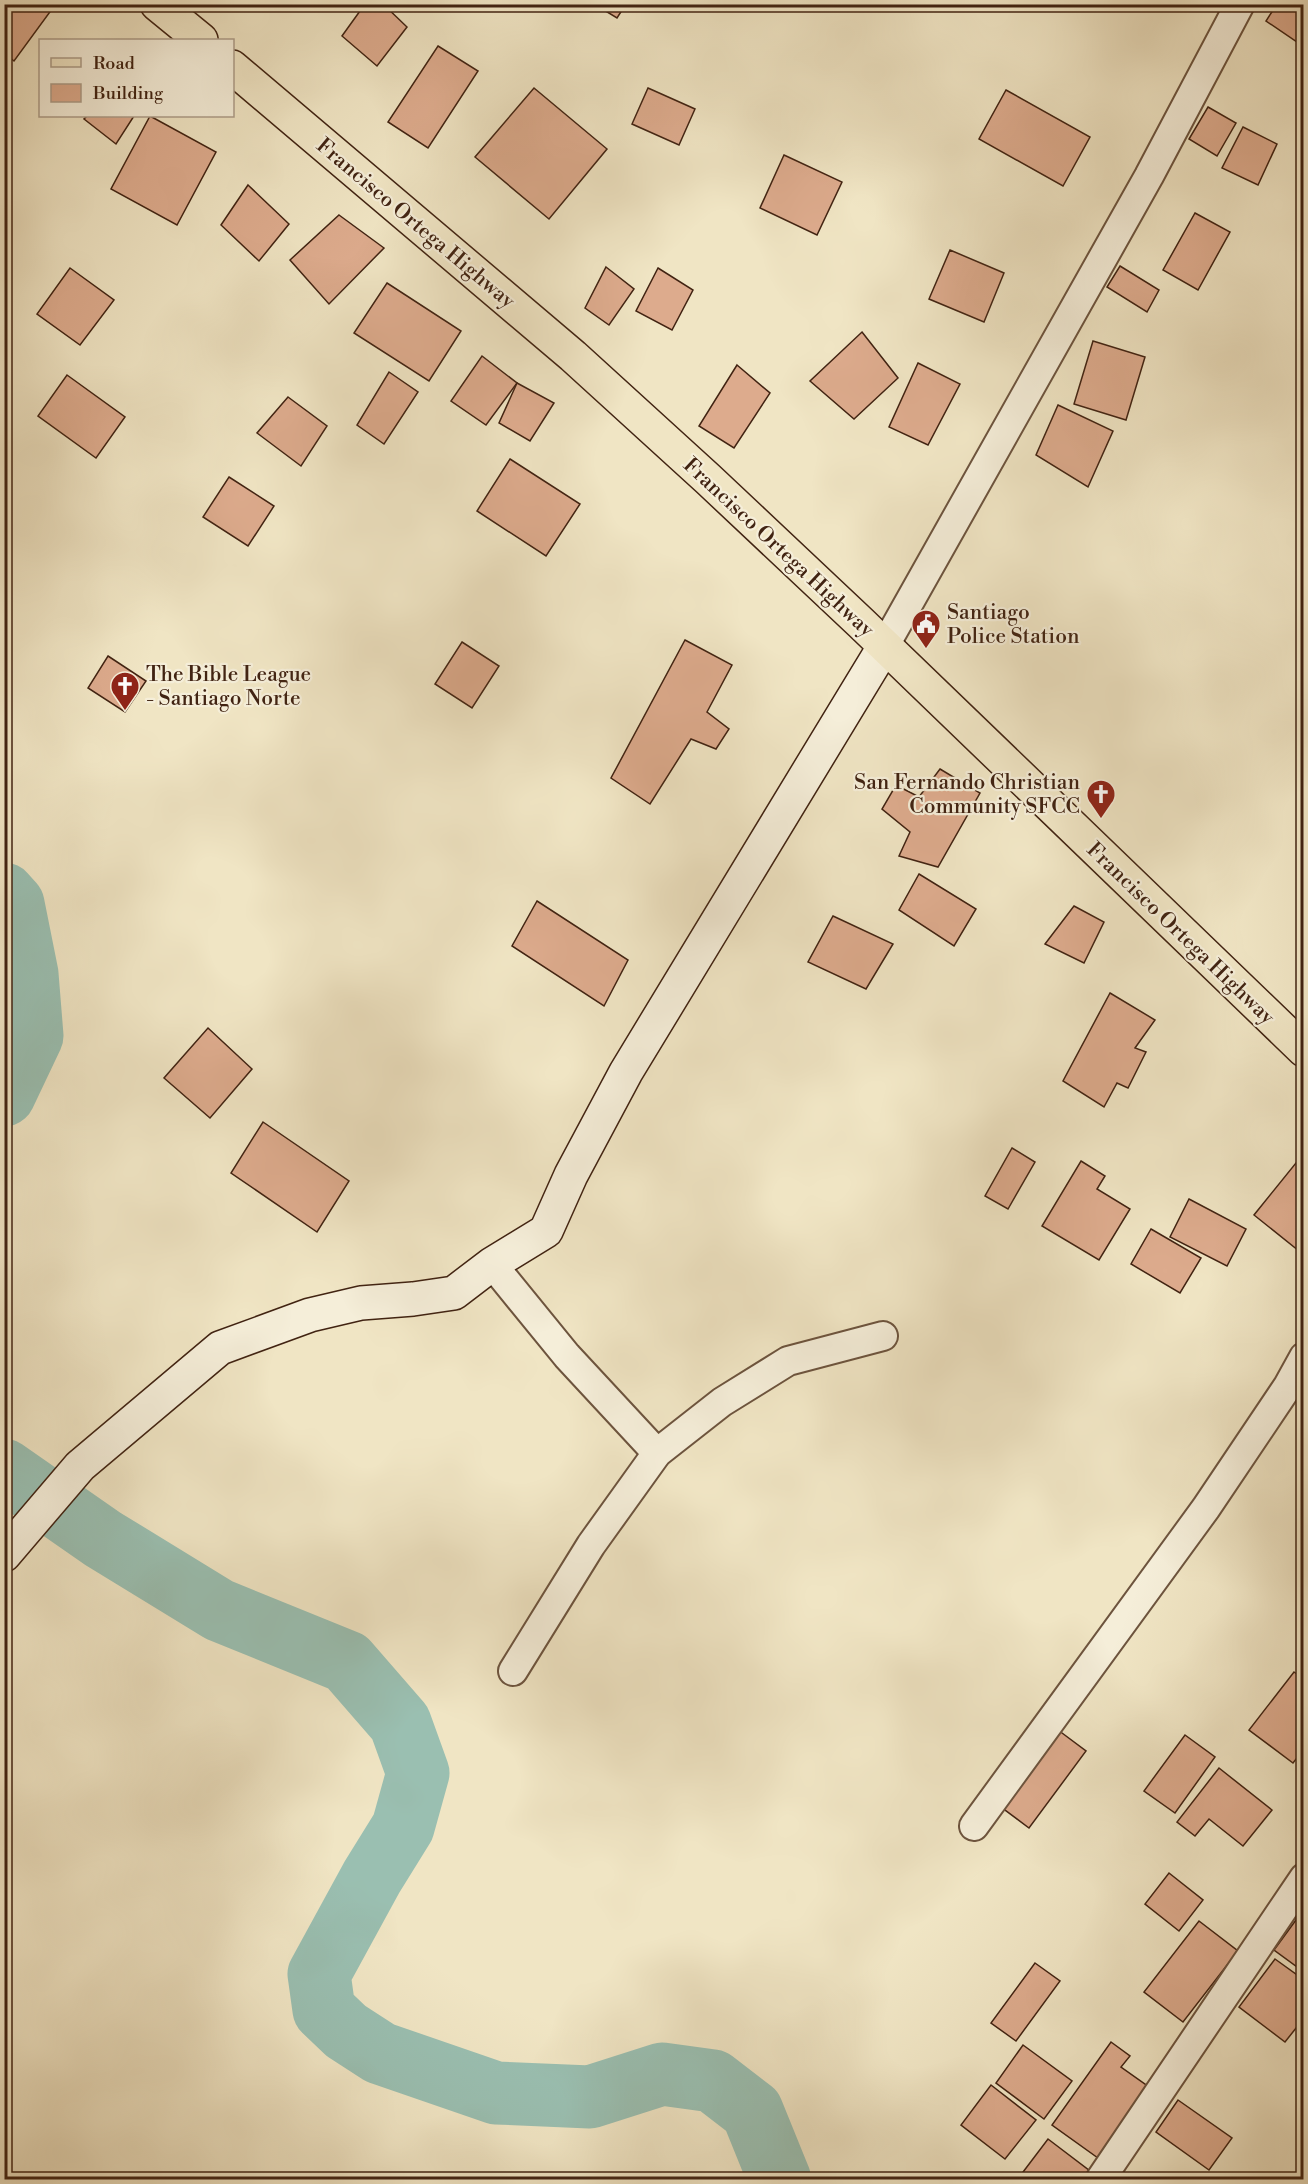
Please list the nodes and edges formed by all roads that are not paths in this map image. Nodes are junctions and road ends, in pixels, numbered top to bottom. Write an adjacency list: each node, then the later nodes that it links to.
1 (158, 4): 3 (main road)
2 (1240, 4): 5 (street)
3 (200, 39)
4 (234, 69): 5 (main road, Francisco Ortega Highway)
5 (884, 647): 6 (main road, Francisco Ortega Highway); 7 (street)
6 (1304, 1050)
7 (492, 1264): 10 (street); 11 (street)
8 (884, 1336): 10 (street)
9 (1304, 1357): 13 (street)
10 (657, 1453): 12 (street)
11 (6, 1554)
12 (513, 1671)
13 (974, 1826)
14 (1304, 1878): 15 (street)
15 (1100, 2180)

